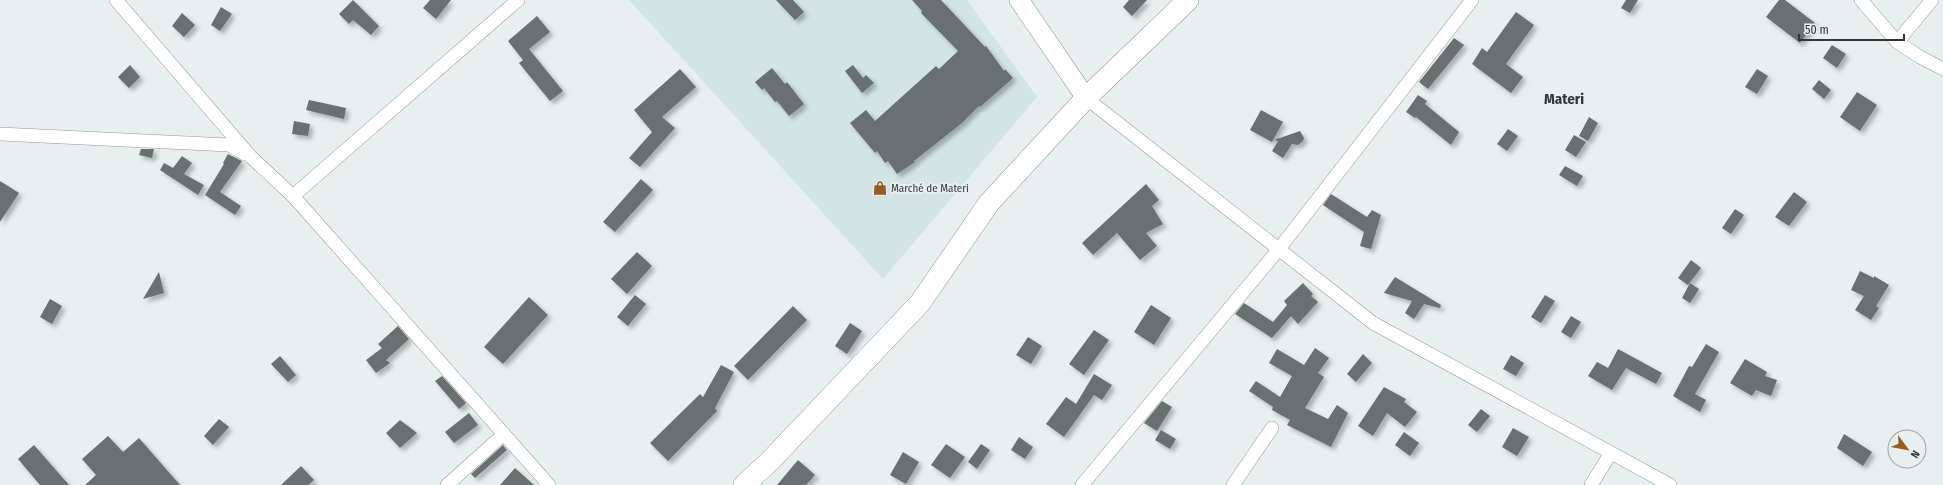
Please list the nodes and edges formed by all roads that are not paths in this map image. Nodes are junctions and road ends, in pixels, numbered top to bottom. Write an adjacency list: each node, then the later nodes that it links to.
1 (116, 0): 12 (street)
2 (518, 0): 13 (street)
3 (1019, 0): 10 (main road)
4 (1188, 0): 10 (main road)
5 (1472, 0): 14 (street)
6 (1861, 0): 8 (street)
7 (1932, 0): 8 (street)
8 (1897, 42): 9 (street)
9 (1943, 69)
10 (1086, 98): 14 (street); 20 (main road)
11 (0, 134): 12 (street)
12 (252, 158): 13 (street)
13 (293, 196): 16 (street)
14 (1279, 249): 17 (street); 21 (street)
15 (1272, 428): 22 (street)
16 (504, 434): 18 (street); 19 (street)
17 (1611, 453): 23 (street); 24 (street)
18 (447, 485)
19 (549, 485)
20 (744, 485)
21 (1082, 485)
22 (1233, 485)
23 (1591, 485)
24 (1670, 485)

